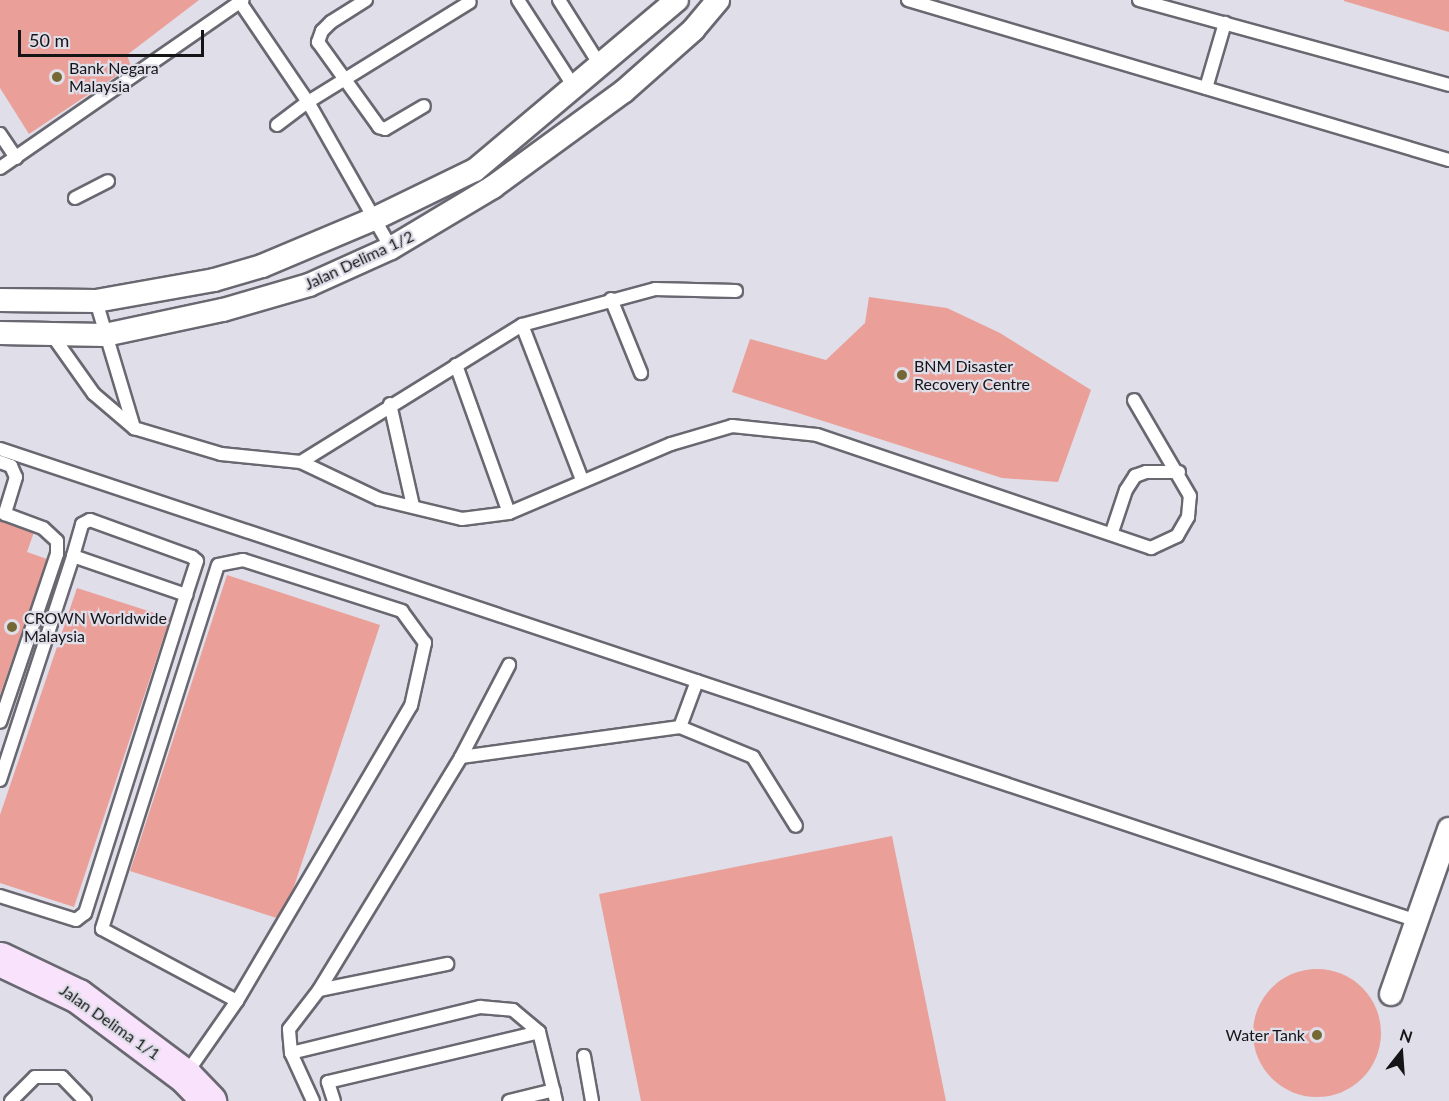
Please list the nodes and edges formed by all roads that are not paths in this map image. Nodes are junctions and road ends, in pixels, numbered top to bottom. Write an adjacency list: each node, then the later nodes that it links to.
1 (366, 0): 12 (lane)
2 (518, 0): 14 (lane)
3 (559, 0): 11 (lane)
4 (718, 0): 26 (street, Jalan Delima 1/2)
5 (1139, 0): 10 (lane)
6 (241, 1): 16 (lane); 20 (lane)
7 (915, 1): 15 (lane)
8 (470, 2): 12 (lane)
9 (674, 4): 11 (street, Jalan Delima 1/2)
10 (1225, 23): 13 (lane); 15 (lane)
11 (600, 65): 14 (street, Jalan Delima 1/2)
12 (344, 81): 16 (lane); 17 (lane)
13 (1449, 85)
14 (574, 87): 25 (street, Jalan Delima 1/2)
15 (1206, 88): 21 (lane)
16 (308, 102): 18 (lane); 25 (lane)
17 (424, 106)
18 (277, 125)
19 (0, 134): 20 (lane)
20 (16, 158): 22 (lane)
21 (1449, 160)
22 (0, 168)
23 (108, 181): 24 (lane)
24 (75, 198)
25 (376, 218): 26 (lane); 30 (street, Jalan Delima 1/2)
26 (391, 248): 34 (street, Jalan Delima 1/2)
27 (736, 291): 28 (lane)
28 (611, 299): 31 (lane); 36 (lane)
29 (0, 300): 30 (street, Jalan Delima 1/2)
30 (96, 301): 34 (lane)
31 (522, 325): 35 (lane); 44 (lane)
32 (0, 333): 33 (street, Jalan Delima 1/2)
33 (52, 335): 34 (street, Jalan Delima 1/2); 39 (lane)
34 (105, 335): 39 (lane)
35 (456, 365): 38 (lane); 46 (lane)
36 (641, 373)
37 (1134, 400): 43 (lane)
38 (390, 404): 42 (lane); 45 (lane)
39 (134, 428): 42 (lane)
40 (0, 449): 51 (lane)
41 (0, 462): 52 (lane)
42 (301, 462): 45 (lane)
43 (1179, 472): 47 (lane); 47 (lane)
44 (582, 480): 46 (lane); 47 (lane)
45 (413, 506): 46 (lane)
46 (509, 513)
47 (1112, 532)
48 (73, 556): 49 (lane); 49 (lane); 55 (lane)
49 (186, 595): 58 (lane)
50 (510, 665): 54 (lane)
51 (697, 681): 53 (lane); 59 (lane)
52 (0, 722)
53 (680, 727): 54 (lane); 56 (lane)
54 (461, 757): 62 (lane)
55 (0, 780)
56 (796, 826)
57 (1449, 829): 59 (street)
58 (0, 896)
59 (1417, 921): 63 (street)
60 (0, 959): 68 (street, Jalan Delima 1/1)
61 (447, 964): 62 (lane)
62 (319, 990): 66 (lane)
63 (1391, 994)
64 (237, 1001): 64 (lane); 68 (lane)
65 (539, 1032): 66 (lane); 69 (lane); 74 (lane)
66 (291, 1053): 73 (lane)
67 (584, 1056): 76 (lane)
68 (185, 1076): 72 (street, Jalan Delima 1/1)
69 (555, 1096): 75 (lane)
70 (11, 1101): 71 (lane)
71 (85, 1101)
72 (209, 1101)
73 (313, 1101)
74 (334, 1101)
75 (509, 1101)
76 (592, 1101)

